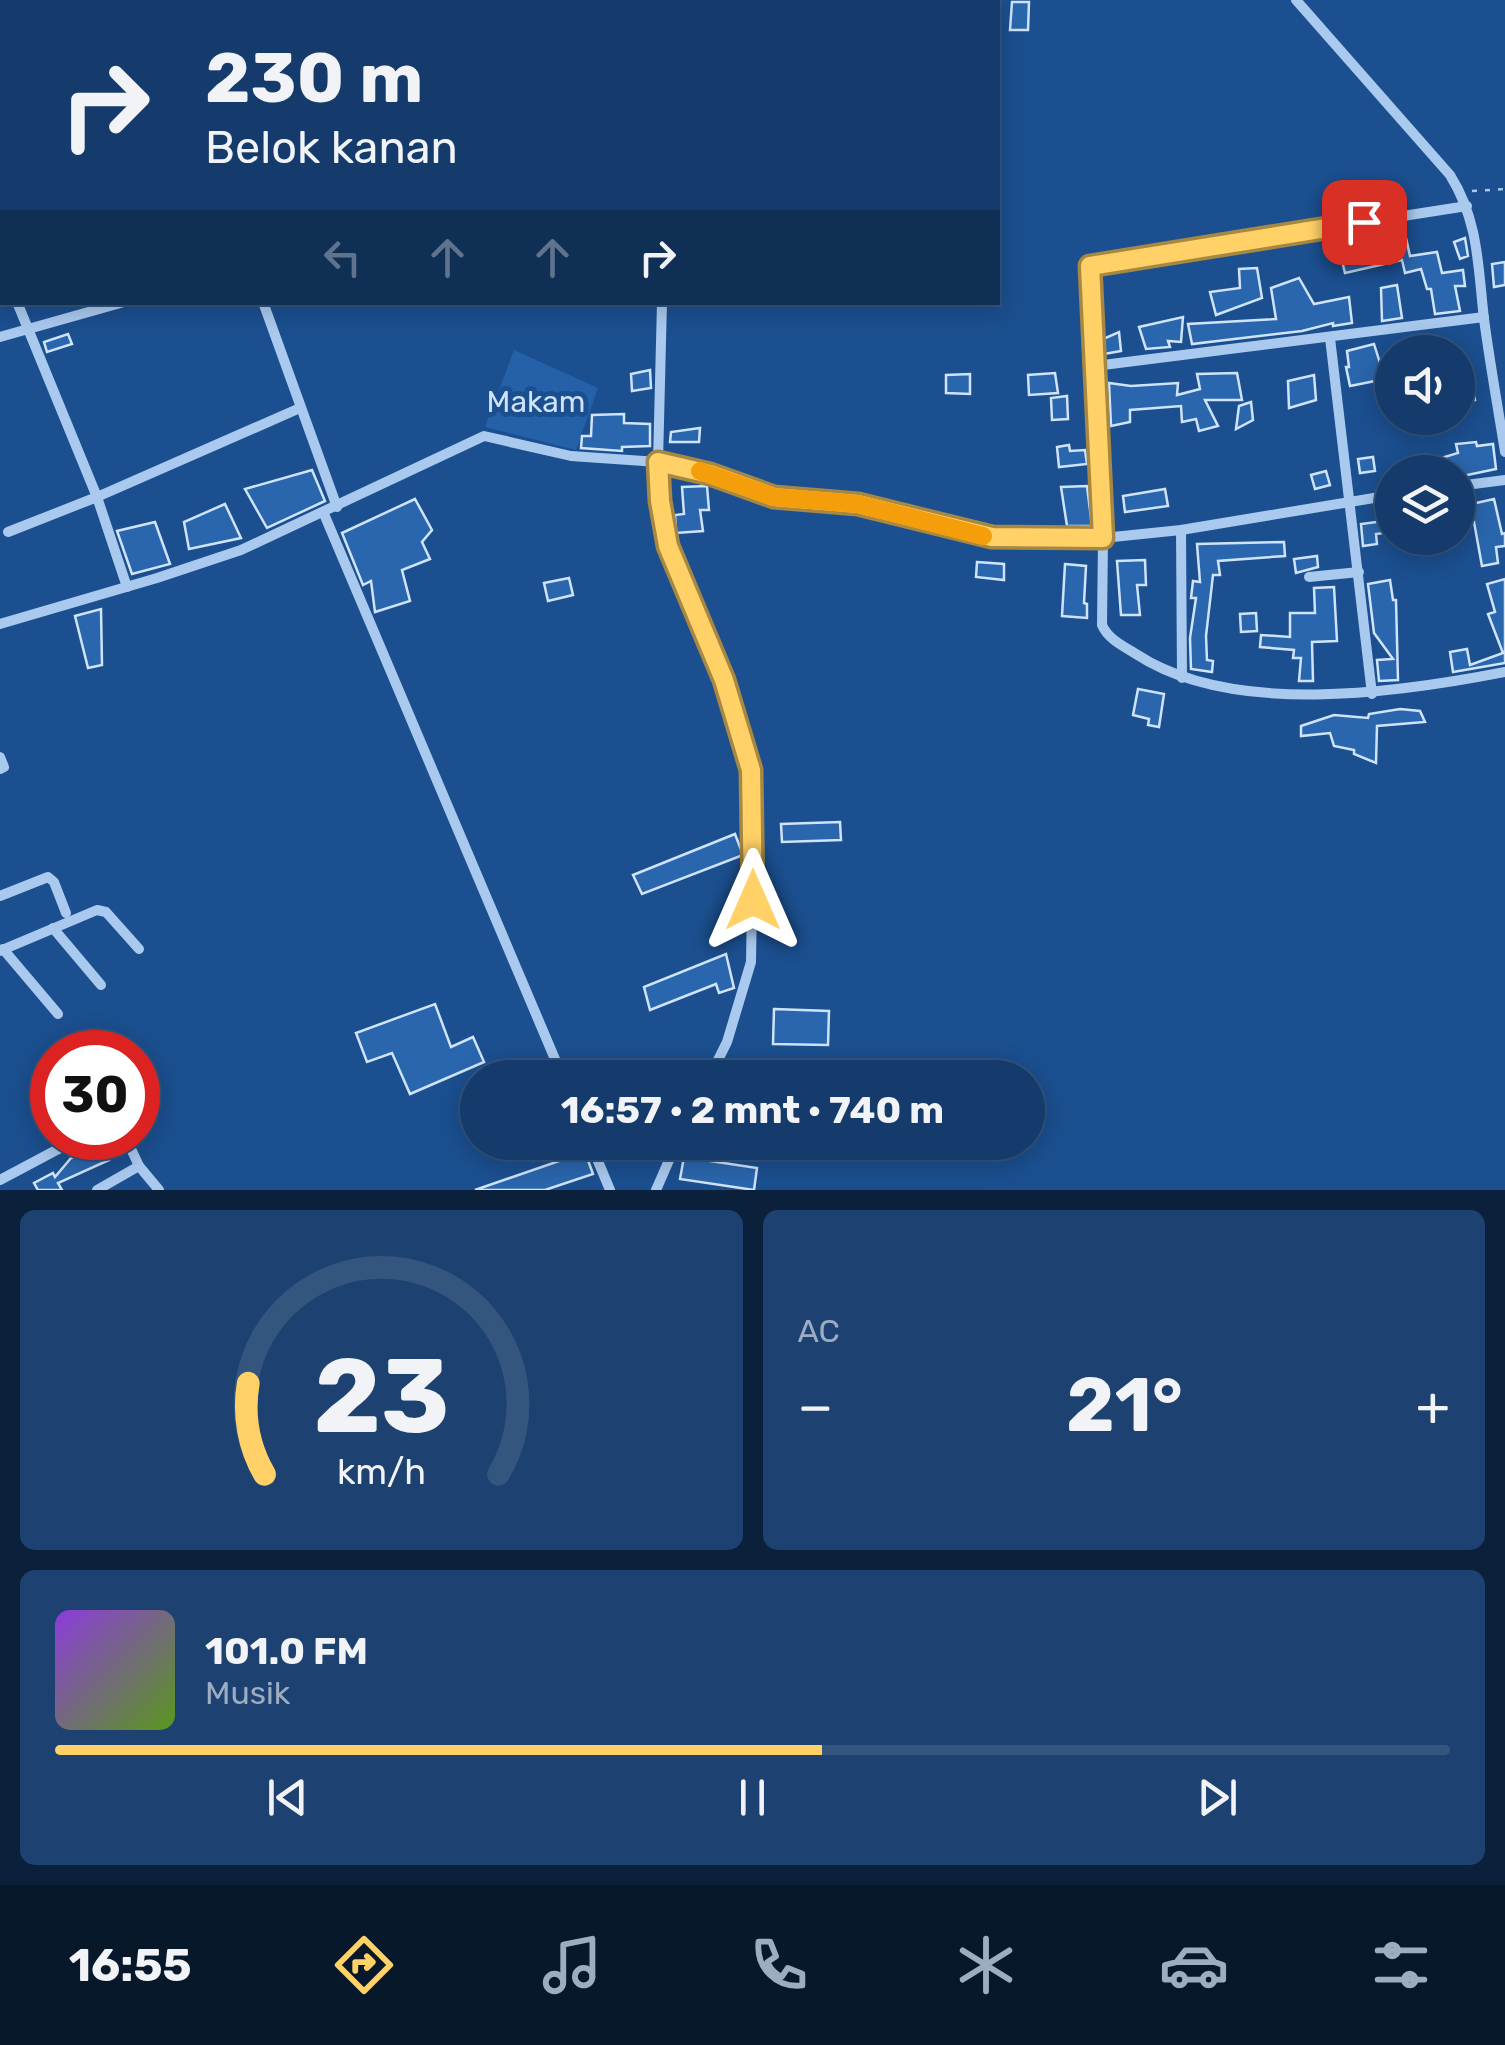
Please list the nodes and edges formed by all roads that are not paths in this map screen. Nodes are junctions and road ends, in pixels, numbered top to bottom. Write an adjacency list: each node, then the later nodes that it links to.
1 (824, 0): 2 (street)
2 (852, 0)
3 (1296, 0): 4 (street)
4 (1467, 206): 9 (street); 13 (street)
5 (18, 305): 10 (street)
6 (114, 305): 10 (street)
7 (264, 305): 14 (street)
8 (662, 305): 16 (street)
9 (1484, 317): 12 (street); 15 (street)
10 (28, 330): 11 (street); 19 (street)
11 (0, 337)
12 (1330, 338): 13 (street); 21 (street)
13 (1095, 366): 26 (street)
14 (300, 408): 19 (street); 22 (street)
15 (1505, 452)
16 (658, 462): 22 (street); 26 (street); 44 (street)
17 (1505, 480): 18 (street)
18 (1475, 484)
19 (97, 497): 25 (street); 29 (street)
20 (1375, 499): 21 (street)
21 (1348, 503): 24 (street); 27 (street)
22 (337, 507): 23 (street)
23 (324, 514): 29 (street); 43 (street)
24 (1180, 530): 26 (street); 32 (street)
25 (8, 532)
26 (1103, 538): 32 (street)
27 (1359, 572): 28 (street); 33 (street)
28 (1309, 577)
29 (127, 586): 30 (street)
30 (0, 624)
31 (1505, 672): 33 (street)
32 (1182, 678): 33 (street)
33 (1372, 694)
34 (0, 756): 35 (street)
35 (0, 769)
36 (0, 896): 37 (street)
37 (66, 913)
38 (53, 928): 39 (street); 40 (street); 41 (street)
39 (139, 949)
40 (2, 950): 42 (street)
41 (101, 985)
42 (58, 1014)
43 (554, 1060)
44 (718, 1060)
45 (38, 1160): 50 (street)
46 (136, 1160): 49 (street)
47 (598, 1160): 53 (street)
48 (669, 1160): 54 (street)
49 (139, 1166): 51 (street); 52 (street)
50 (0, 1180)
51 (97, 1190)
52 (159, 1190)
53 (610, 1190)
54 (656, 1190)

